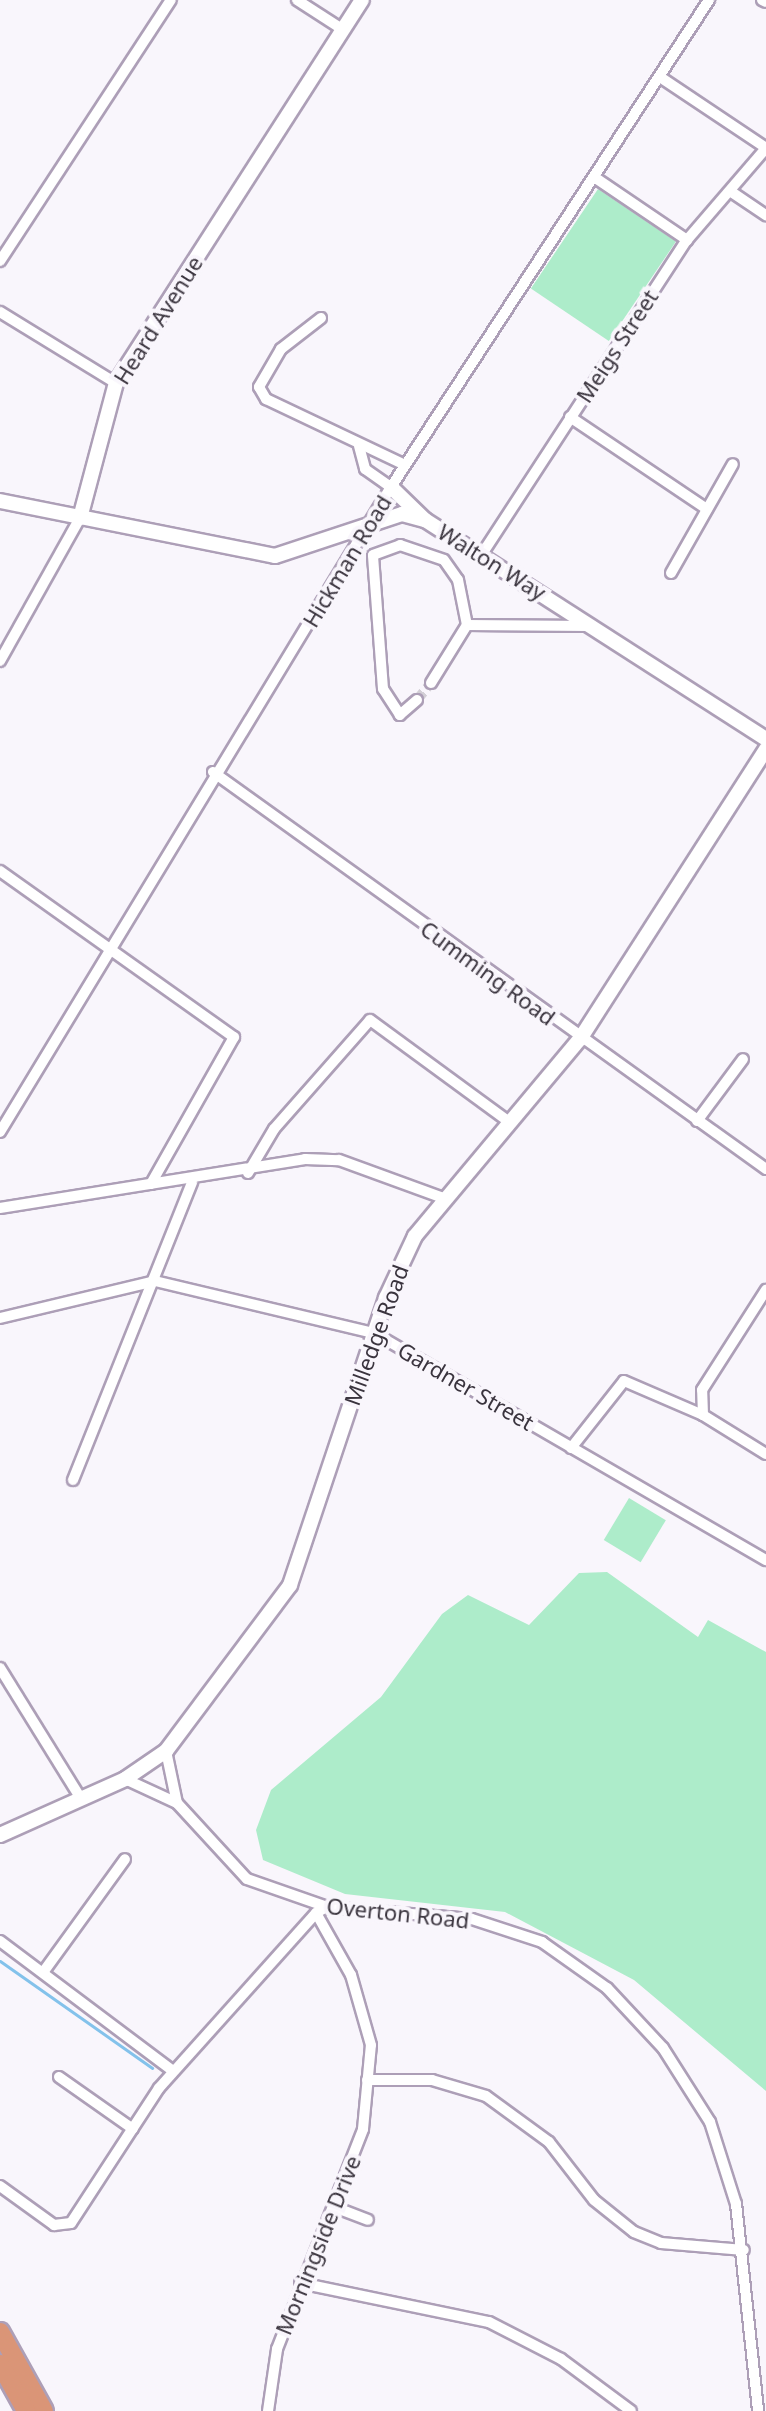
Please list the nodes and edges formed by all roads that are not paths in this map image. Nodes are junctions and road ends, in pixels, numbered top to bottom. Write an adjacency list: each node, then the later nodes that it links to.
1 (171, 0): 12 (street)
2 (297, 0): 5 (street)
3 (362, 0): 5 (street, Heard Avenue)
4 (709, 0): 6 (street, Hickman Road)
5 (342, 29): 15 (street, Heard Avenue)
6 (660, 77): 7 (street); 8 (street, Hickman Road)
7 (766, 148): 9 (street, Meigs Street)
8 (597, 179): 11 (street); 19 (street, Hickman Road)
9 (733, 193): 10 (street); 11 (street, Meigs Street)
10 (766, 215)
11 (687, 240): 16 (street, Meigs Street)
12 (0, 261)
13 (0, 312): 15 (street)
14 (321, 318): 17 (street)
15 (116, 383): 23 (street, Heard Avenue)
16 (570, 417): 22 (street); 27 (street, Meigs Street)
17 (359, 446): 19 (street); 20 (street)
18 (733, 464): 22 (street)
19 (405, 465): 20 (street, Hickman Road)
20 (391, 487): 24 (street); 25 (street, Hickman Road)
21 (0, 501): 23 (street, Walton Way)
22 (707, 509): 29 (street)
23 (80, 518): 25 (street, Walton Way); 32 (street, Heard Avenue)
24 (425, 520): 25 (street, Walton Way); 27 (street, Walton Way)
25 (371, 526): 26 (street, Hickman Road)
26 (363, 542): 28 (street); 37 (street, Hickman Road)
27 (482, 554): 31 (street, Walton Way)
28 (373, 555): 30 (street); 34 (street)
29 (671, 573)
30 (467, 625): 31 (street); 33 (street)
31 (591, 626): 35 (street, Walton Way)
32 (0, 661)
33 (431, 683)
34 (417, 700)
35 (766, 739)
36 (766, 749): 40 (street, Milledge Road)
37 (213, 772): 39 (street, Hickman Road); 40 (street, Cumming Road)
38 (0, 871): 39 (street)
39 (109, 953): 44 (street, Hickman Road); 48 (street)
40 (580, 1039): 42 (street, Milledge Road); 43 (street, Cumming Road)
41 (743, 1059): 43 (street)
42 (508, 1121): 46 (street); 49 (street, Milledge Road)
43 (697, 1121): 45 (street, Cumming Road)
44 (0, 1132)
45 (766, 1169)
46 (248, 1173): 47 (street); 49 (street)
47 (192, 1182): 48 (street); 51 (street)
48 (151, 1184): 50 (street)
49 (446, 1199): 54 (street, Milledge Road)
50 (0, 1208)
51 (155, 1281): 53 (street, Gardner Street); 54 (street, Gardner Street); 58 (street)
52 (766, 1290): 55 (street)
53 (0, 1318)
54 (374, 1333): 56 (street, Gardner Street); 61 (street, Milledge Road)
55 (703, 1415): 56 (street); 57 (street)
56 (571, 1448): 59 (street, Gardner Street)
57 (766, 1454)
58 (73, 1480)
59 (766, 1560)
60 (0, 1668): 63 (street)
61 (166, 1751): 62 (street, Milledge Road); 64 (street)
62 (125, 1779): 63 (street, Milledge Road); 64 (street, Overton Road)
63 (78, 1794): 65 (street, Milledge Road)
64 (177, 1803): 67 (street, Overton Road)
65 (0, 1835)
66 (125, 1859): 70 (street)
67 (327, 1907): 68 (street); 78 (street, Overton Road)
68 (316, 1913): 71 (street); 73 (street, Morningside Drive)
69 (0, 1941): 70 (street)
70 (44, 1971): 71 (street)
71 (173, 2071): 74 (street)
72 (59, 2077): 74 (street)
73 (367, 2080): 76 (street, Morningside Drive); 78 (street)
74 (133, 2129): 75 (street)
75 (0, 2186)
76 (337, 2208): 77 (street); 79 (street, Morningside Drive)
77 (368, 2220)
78 (744, 2250): 86 (street, Overton Road)
79 (300, 2283): 84 (street, Morningside Drive); 85 (street)
80 (0, 2332): 83 (highway)
81 (0, 2364): 82 (highway)
82 (26, 2411)
83 (44, 2411)
84 (268, 2411)
85 (631, 2411)
86 (758, 2411)

